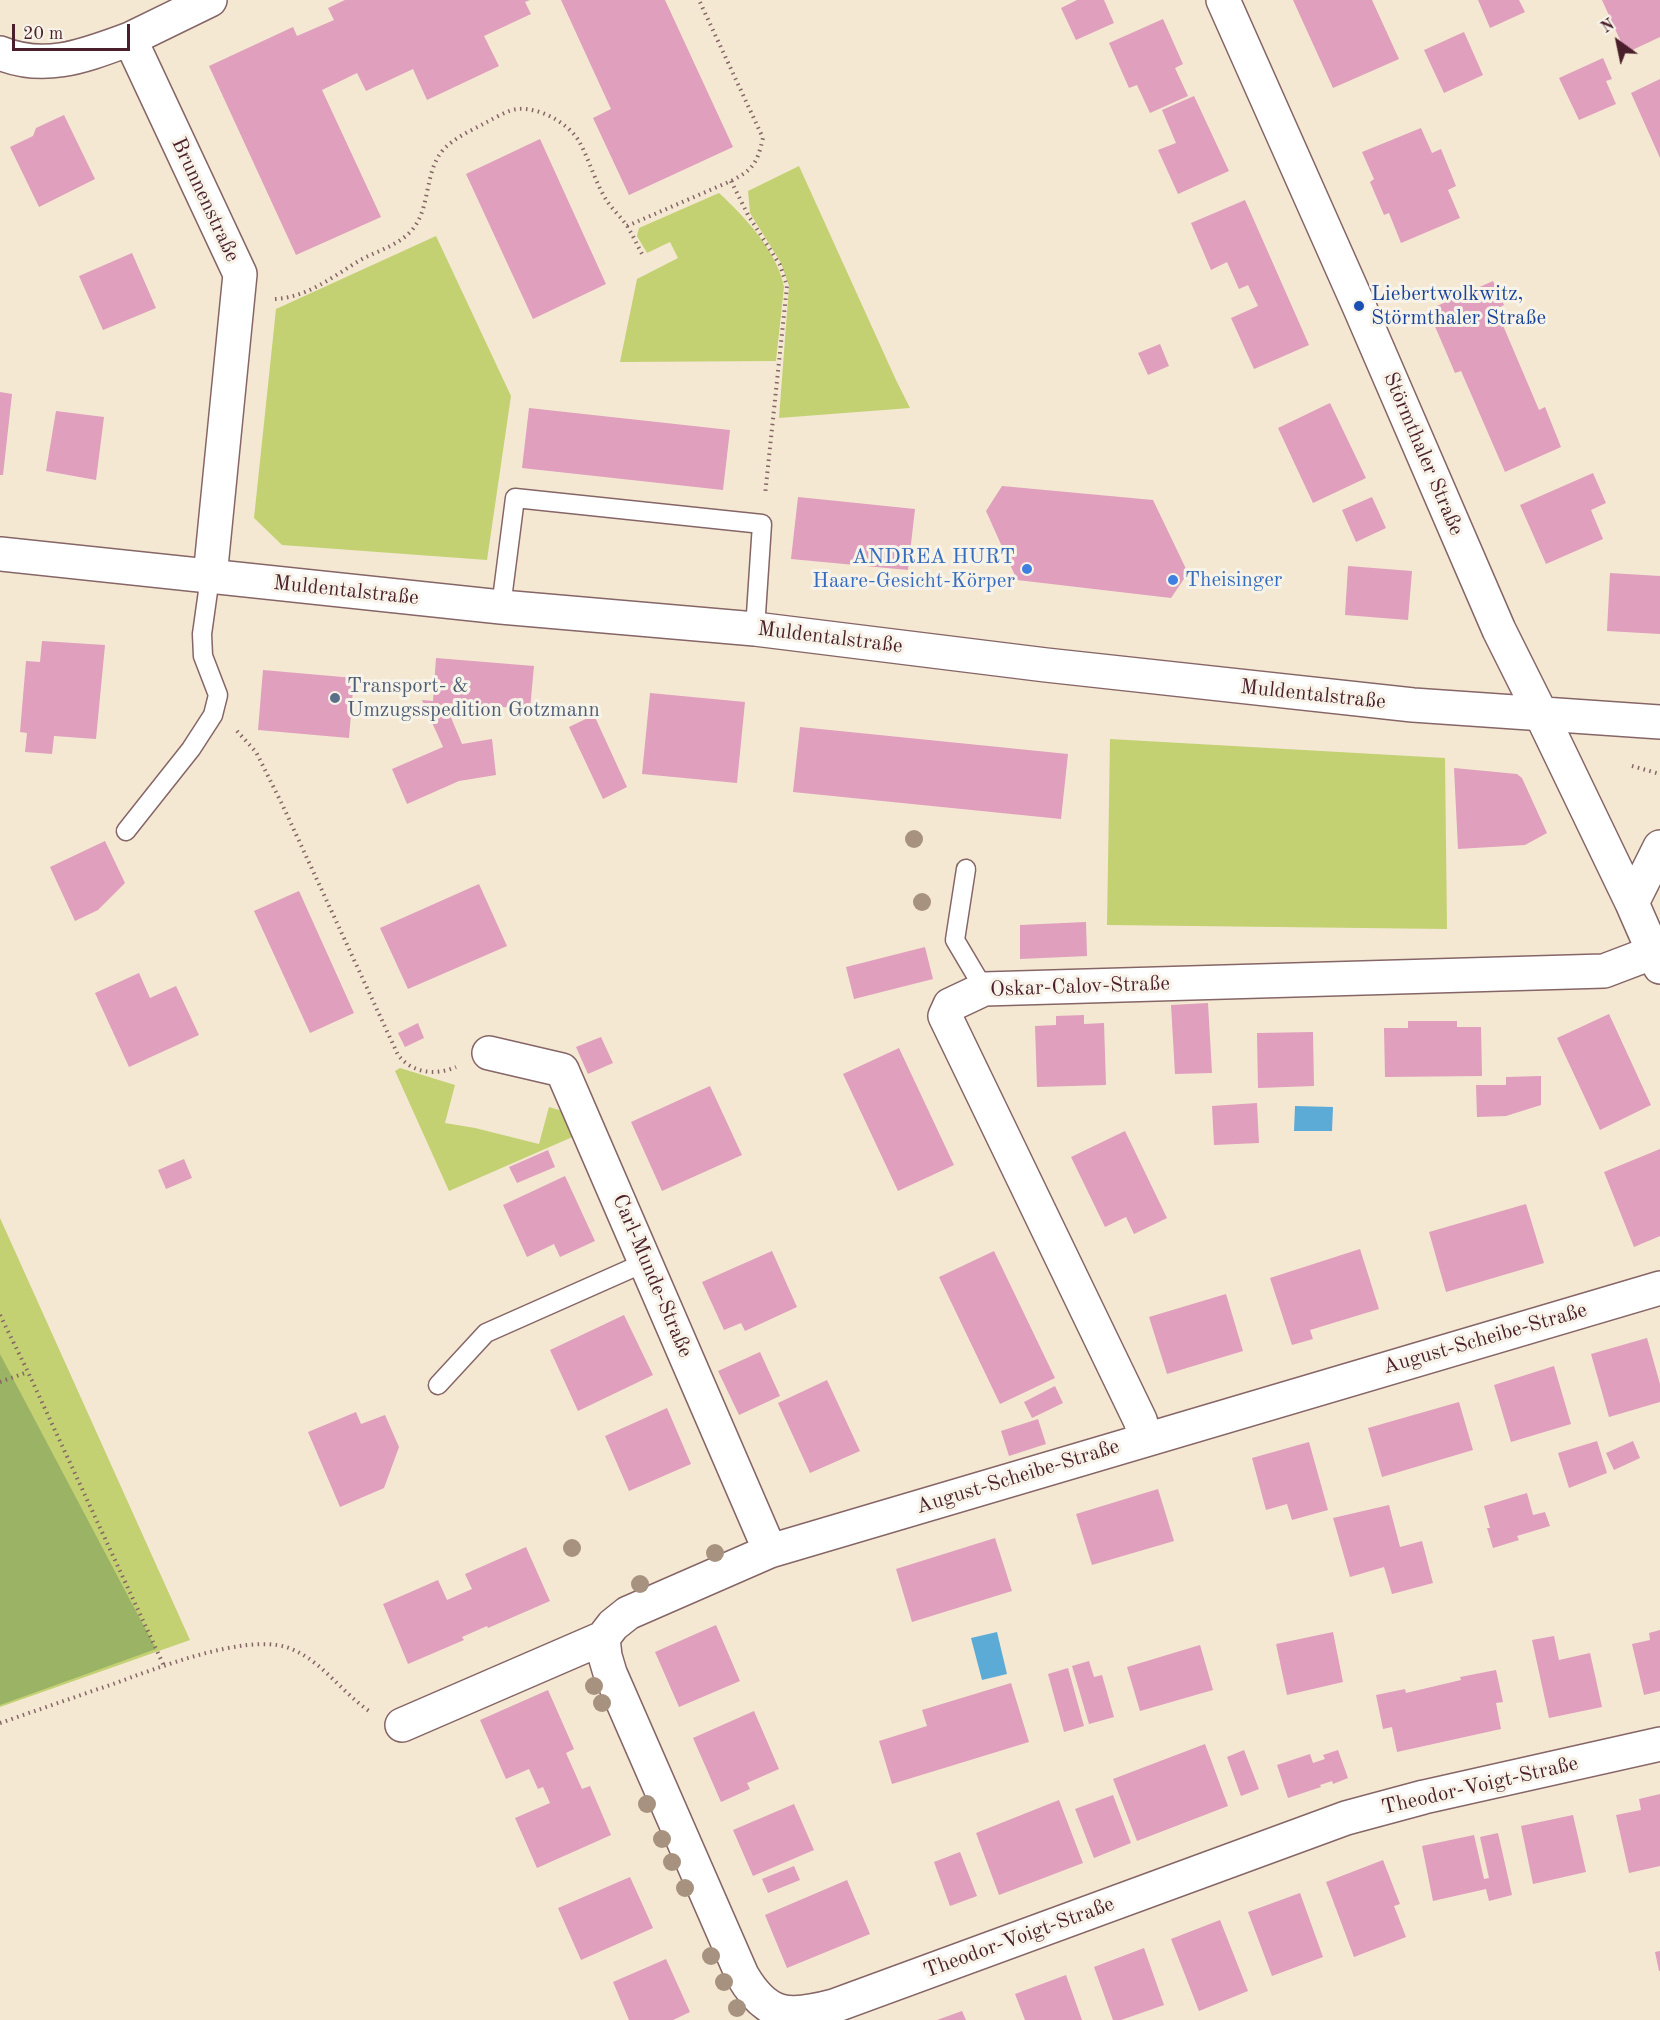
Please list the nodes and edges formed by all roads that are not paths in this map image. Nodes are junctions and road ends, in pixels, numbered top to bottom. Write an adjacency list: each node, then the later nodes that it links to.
1 (210, 0): 3 (street)
2 (1223, 0): 9 (street, Störmthaler Straße)
3 (130, 39): 4 (street); 6 (street, Brunnenstraße)
4 (0, 53)
5 (0, 554): 6 (street, Muldentalstraße)
6 (210, 576): 7 (street, Muldentalstraße); 11 (lane)
7 (501, 607): 8 (street, Muldentalstraße); 8 (lane)
8 (754, 629): 9 (street, Muldentalstraße)
9 (1541, 714): 10 (street, Muldentalstraße); 14 (street, Störmthaler Straße)
10 (1660, 722)
11 (126, 831)
12 (1660, 847): 14 (street)
13 (966, 869): 16 (lane)
14 (1632, 903): 15 (street, Störmthaler Straße)
15 (1657, 960): 16 (street, Oskar-Calov-Straße)
16 (984, 989): 21 (street, Oskar-Calov-Straße)
17 (489, 1053): 18 (street, Carl-Munde-Straße)
18 (646, 1262): 20 (lane); 22 (street, Carl-Munde-Straße)
19 (1660, 1288): 21 (street, August-Scheibe-Straße)
20 (438, 1385)
21 (1146, 1439): 22 (street, August-Scheibe-Straße)
22 (770, 1551): 23 (street, August-Scheibe-Straße)
23 (603, 1638): 24 (street, August-Scheibe-Straße); 25 (street, Theodor-Voigt-Straße)
24 (402, 1725)
25 (1660, 1744)

